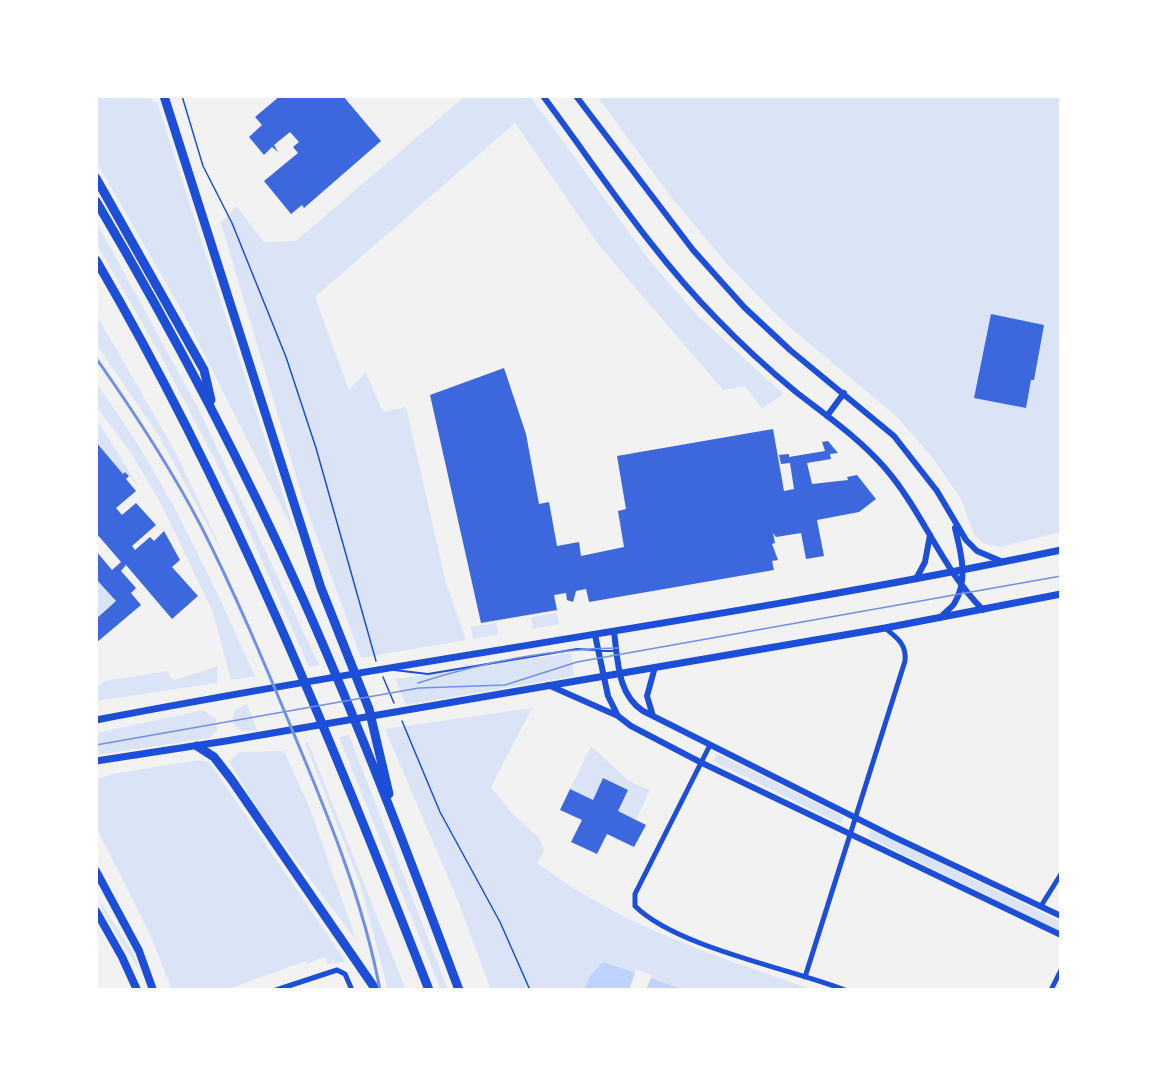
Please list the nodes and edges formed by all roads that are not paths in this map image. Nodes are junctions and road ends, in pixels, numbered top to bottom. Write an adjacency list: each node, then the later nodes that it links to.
1 (164, 96): 39 (highway)
2 (543, 96): 9 (street)
3 (576, 96): 7 (street)
4 (96, 178): 8 (highway)
5 (96, 201): 8 (highway)
6 (96, 260): 54 (highway)
7 (844, 393): 9 (street); 10 (street)
8 (213, 411): 39 (highway)
9 (827, 416): 11 (street)
10 (953, 522): 13 (street); 14 (street)
11 (930, 534): 15 (street); 16 (street)
12 (1061, 550): 13 (main road)
13 (1004, 562): 14 (main road)
14 (963, 570): 15 (main road); 17 (street)
15 (951, 573): 16 (main road); 17 (street)
16 (916, 579): 22 (main road)
17 (961, 588): 19 (street); 20 (street)
18 (1061, 594): 19 (main road)
19 (982, 610): 20 (main road)
20 (940, 618): 21 (main road)
21 (885, 627): 26 (main road); 38 (street)
22 (614, 632): 23 (main road); 25 (street)
23 (595, 635): 24 (street); 27 (main road)
24 (598, 650): 25 (lane); 27 (lane); 29 (street)
25 (616, 651): 28 (street)
26 (655, 667): 28 (main road); 32 (street)
27 (391, 669): 33 (main road)
28 (620, 673): 29 (main road); 32 (street)
29 (603, 675): 30 (main road); 31 (street)
30 (548, 685): 31 (street); 35 (main road)
31 (618, 716): 37 (street)
32 (653, 716): 34 (street)
33 (96, 720)
34 (710, 745): 37 (street); 38 (street)
35 (196, 746): 36 (main road); 53 (highway)
36 (96, 761)
37 (700, 762): 40 (street); 48 (street)
38 (855, 818): 40 (street); 43 (street)
39 (395, 820): 55 (highway)
40 (850, 834): 46 (street); 48 (street)
41 (96, 871): 50 (main road)
42 (1061, 874): 43 (street)
43 (1041, 906): 45 (street)
44 (96, 911): 49 (main road)
45 (1061, 916)
46 (1061, 935)
47 (1061, 970): 57 (street)
48 (806, 977): 56 (street)
49 (137, 990)
50 (153, 990)
51 (276, 990): 52 (street)
52 (352, 990)
53 (376, 990)
54 (429, 990)
55 (459, 990)
56 (845, 990)
57 (1051, 990)

